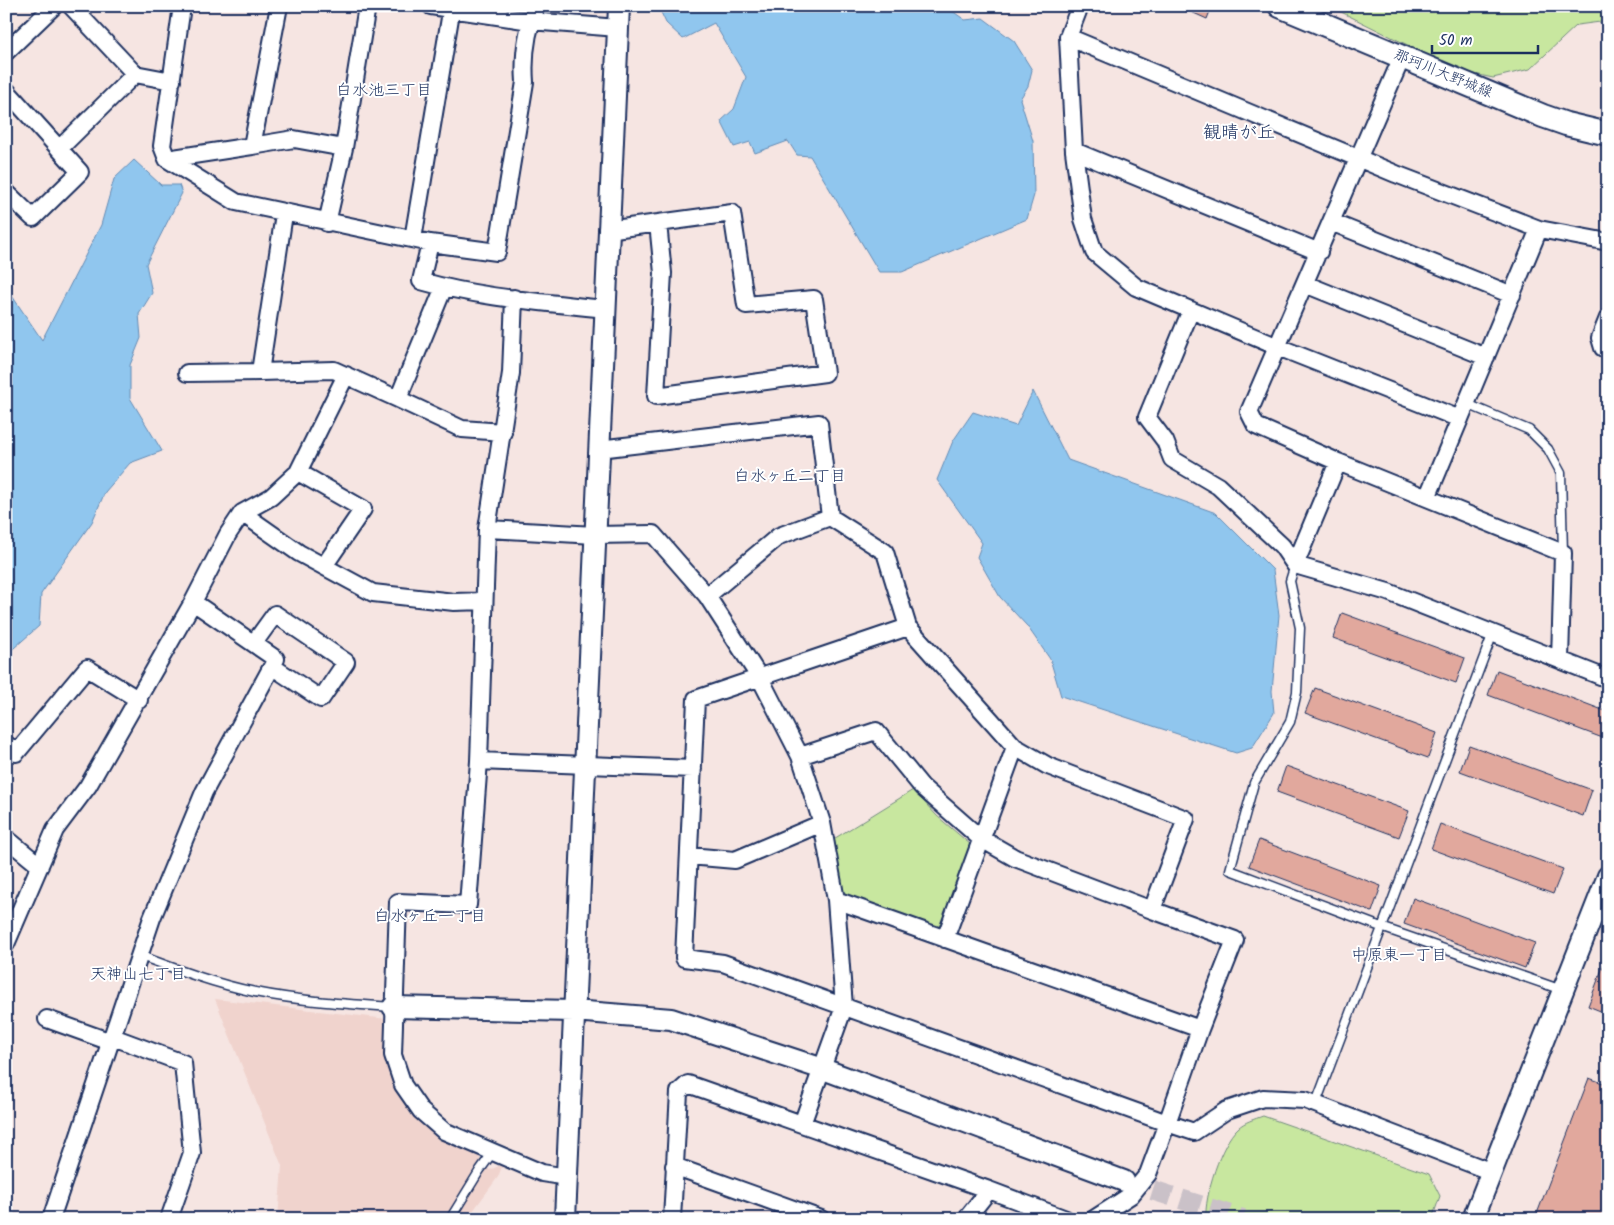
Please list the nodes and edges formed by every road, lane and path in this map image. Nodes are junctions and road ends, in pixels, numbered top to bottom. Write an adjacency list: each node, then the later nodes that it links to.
1 (54, 6): 15 (street)
2 (71, 6): 17 (street)
3 (182, 6): 18 (street)
4 (279, 6): 21 (street)
5 (367, 6): 22 (street)
6 (431, 6): 11 (street)
7 (537, 6): 12 (street)
8 (619, 6): 13 (street)
9 (1080, 6): 14 (street)
10 (1280, 6): 16 (main road, 那珂川大野城線)
11 (452, 8): 12 (street); 34 (street)
12 (530, 21): 13 (street); 36 (street)
13 (618, 28): 33 (street)
14 (1068, 37): 24 (street); 26 (street)
15 (6, 52)
16 (1402, 57): 20 (main road, 那珂川大野城線); 26 (street)
17 (135, 74): 18 (street); 23 (street)
18 (172, 81): 25 (street)
19 (6, 90): 23 (street)
20 (1608, 134)
21 (252, 146): 22 (street); 25 (street)
22 (344, 148): 30 (street)
23 (59, 149): 27 (street)
24 (1074, 151): 37 (street); 43 (street)
25 (168, 158): 28 (street)
26 (1359, 158): 29 (street); 32 (street)
27 (6, 192)
28 (284, 214): 30 (street); 48 (street)
29 (1332, 222): 37 (street); 40 (street)
30 (327, 223): 34 (street)
31 (658, 223): 31 (street); 33 (street)
32 (1539, 229): 35 (street); 40 (street)
33 (607, 230): 42 (street)
34 (414, 239): 36 (street)
35 (1608, 242)
36 (430, 243): 39 (street)
37 (1319, 252): 38 (street)
38 (1305, 284): 45 (street); 47 (street)
39 (444, 287): 41 (street); 51 (street)
40 (1512, 295): 47 (street)
41 (514, 298): 42 (street); 54 (street)
42 (604, 309): 55 (street)
43 (1191, 310): 45 (street); 64 (street)
44 (1608, 318): 46 (street)
45 (1278, 348): 53 (street); 56 (street)
46 (1608, 350)
47 (1486, 357): 52 (street)
48 (260, 372): 49 (street); 50 (street)
49 (187, 374)
50 (346, 375): 51 (street); 57 (street)
51 (398, 399): 54 (street)
52 (1467, 404): 53 (street); 63 (lane)
53 (1460, 419): 58 (street)
54 (503, 432): 61 (street)
55 (599, 449): 60 (street); 62 (street)
56 (1338, 462): 58 (street); 64 (street)
57 (298, 472): 59 (street); 65 (street)
58 (1428, 498): 63 (street)
59 (242, 513): 65 (street); 68 (street)
60 (830, 517): 66 (street); 69 (street)
61 (487, 529): 62 (street); 67 (street)
62 (595, 535): 66 (street); 81 (street)
63 (1563, 553): 72 (street)
64 (1295, 565): 70 (street); 91 (lane)
65 (324, 566): 67 (street)
66 (707, 596): 74 (street)
67 (484, 601): 80 (street)
68 (193, 602): 71 (street); 76 (street)
69 (908, 627): 74 (street); 78 (street)
70 (1493, 634): 72 (street); 91 (lane)
71 (254, 643): 73 (street); 73 (street)
72 (1560, 660): 75 (street)
73 (272, 667): 94 (street)
74 (760, 678): 79 (street); 82 (street)
75 (1608, 679)
76 (138, 700): 77 (street); 87 (street)
77 (6, 744)
78 (1015, 747): 85 (street); 90 (street)
79 (800, 756): 83 (street); 85 (street)
80 (479, 760): 81 (street); 96 (street)
81 (584, 764): 82 (street); 98 (street)
82 (692, 769): 86 (street)
83 (822, 822): 86 (street); 89 (street)
84 (6, 838): 87 (street)
85 (980, 838): 90 (street); 92 (street)
86 (689, 856): 97 (street)
87 (40, 866): 93 (street)
88 (1608, 876): 95 (street)
89 (836, 900): 92 (street); 97 (street)
90 (1152, 910): 100 (street)
91 (1380, 928): 95 (lane); 103 (lane)
92 (945, 939): 100 (street)
93 (6, 944)
94 (141, 956): 96 (lane); 101 (street)
95 (1564, 991): 108 (street)
96 (393, 1007): 98 (street); 106 (street)
97 (844, 1007): 102 (street); 104 (street)
98 (574, 1011): 102 (street); 109 (street)
99 (47, 1019): 101 (street)
100 (1200, 1029): 104 (street)
101 (112, 1040): 112 (street); 113 (street)
102 (823, 1069): 105 (street); 110 (street)
103 (1316, 1104): 104 (street); 108 (street)
104 (1167, 1123): 120 (street)
105 (802, 1124): 107 (street); 111 (street)
106 (493, 1152): 109 (street); 114 (lane)
107 (674, 1166): 116 (street); 117 (street)
108 (1492, 1172): 121 (street)
109 (567, 1177): 115 (street)
110 (1124, 1181)
111 (989, 1190): 118 (street); 119 (street)
112 (51, 1219)
113 (169, 1219)
114 (450, 1219)
115 (564, 1219)
116 (672, 1219)
117 (821, 1219)
118 (966, 1219)
119 (1066, 1219)
120 (1094, 1219)
121 (1472, 1219)

